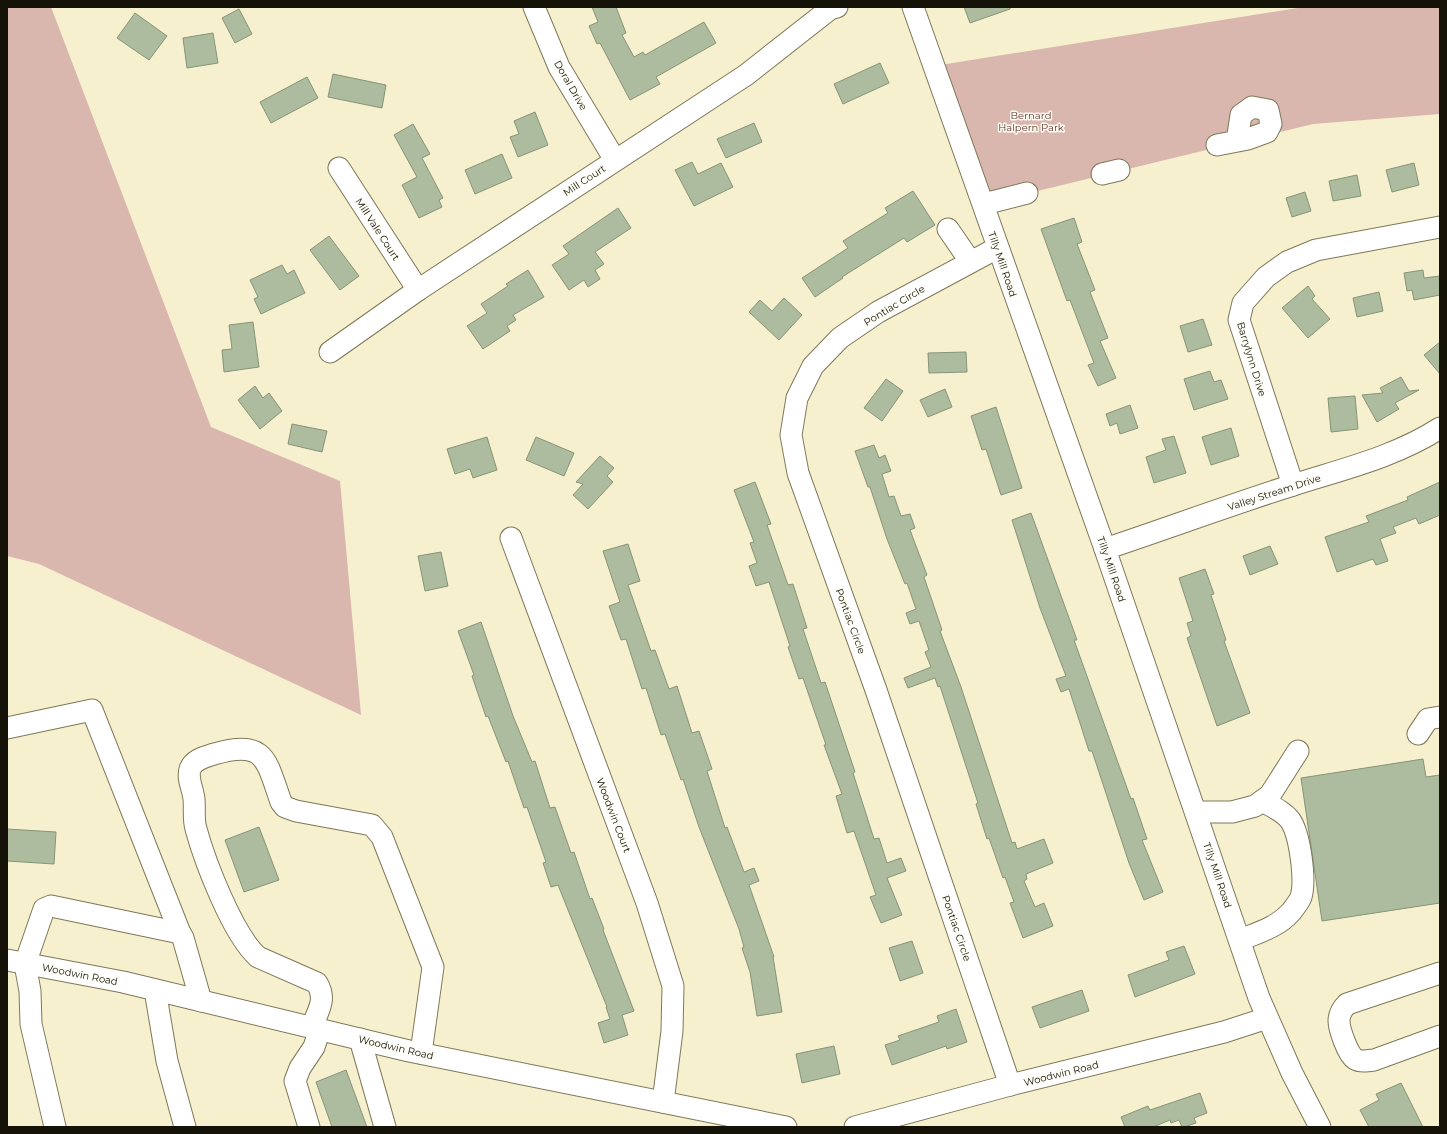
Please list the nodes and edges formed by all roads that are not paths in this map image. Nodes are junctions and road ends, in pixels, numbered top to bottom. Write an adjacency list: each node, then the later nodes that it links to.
1 (534, 7): 6 (street, Doral Drive)
2 (837, 7): 6 (street, Mill Court)
3 (913, 7): 9 (street, Tilly Mill Road)
4 (1237, 141): 5 (street)
5 (1217, 145)
6 (615, 160): 14 (street, Mill Court)
7 (339, 168): 14 (street, Mill Vale Court)
8 (1027, 194): 9 (street)
9 (984, 204): 12 (street, Tilly Mill Road)
10 (1440, 227): 17 (street, Barrylynn Drive)
11 (948, 229): 13 (street)
12 (997, 248): 13 (street, Pontiac Circle); 19 (street, Tilly Mill Road)
13 (970, 261): 37 (street, Pontiac Circle)
14 (418, 290): 15 (street, Mill Court)
15 (330, 352)
16 (1440, 428): 17 (street, Valley Stream Drive)
17 (1293, 485): 19 (street, Valley Stream Drive)
18 (511, 538): 38 (street, Woodwin Court)
19 (1106, 549): 25 (street, Tilly Mill Road)
20 (1440, 717): 22 (street)
21 (7, 728): 26 (street)
22 (1418, 734)
23 (1298, 751): 24 (street)
24 (1262, 801): 25 (street); 27 (street)
25 (1196, 812): 27 (street, Tilly Mill Road)
26 (180, 933): 28 (street); 31 (street)
27 (1240, 940): 32 (street, Tilly Mill Road)
28 (16, 962): 30 (street, Woodwin Road); 40 (street)
29 (1440, 973): 34 (street)
30 (155, 990): 31 (street, Woodwin Road); 41 (street)
31 (200, 1001): 33 (street, Woodwin Road)
32 (1267, 1018): 37 (street, Woodwin Road); 46 (street, Tilly Mill Road)
33 (316, 1028): 35 (street, Woodwin Road); 36 (street); 42 (street)
34 (1440, 1036)
35 (360, 1039): 36 (street, Woodwin Road); 43 (street)
36 (421, 1053): 38 (street, Woodwin Road)
37 (1010, 1085): 39 (street, Woodwin Road)
38 (663, 1102): 44 (street, Woodwin Road)
39 (886, 1123): 45 (street, Woodwin Road)
40 (55, 1127)
41 (184, 1127)
42 (309, 1127)
43 (385, 1127)
44 (786, 1127)
45 (855, 1127)
46 (1320, 1127)

